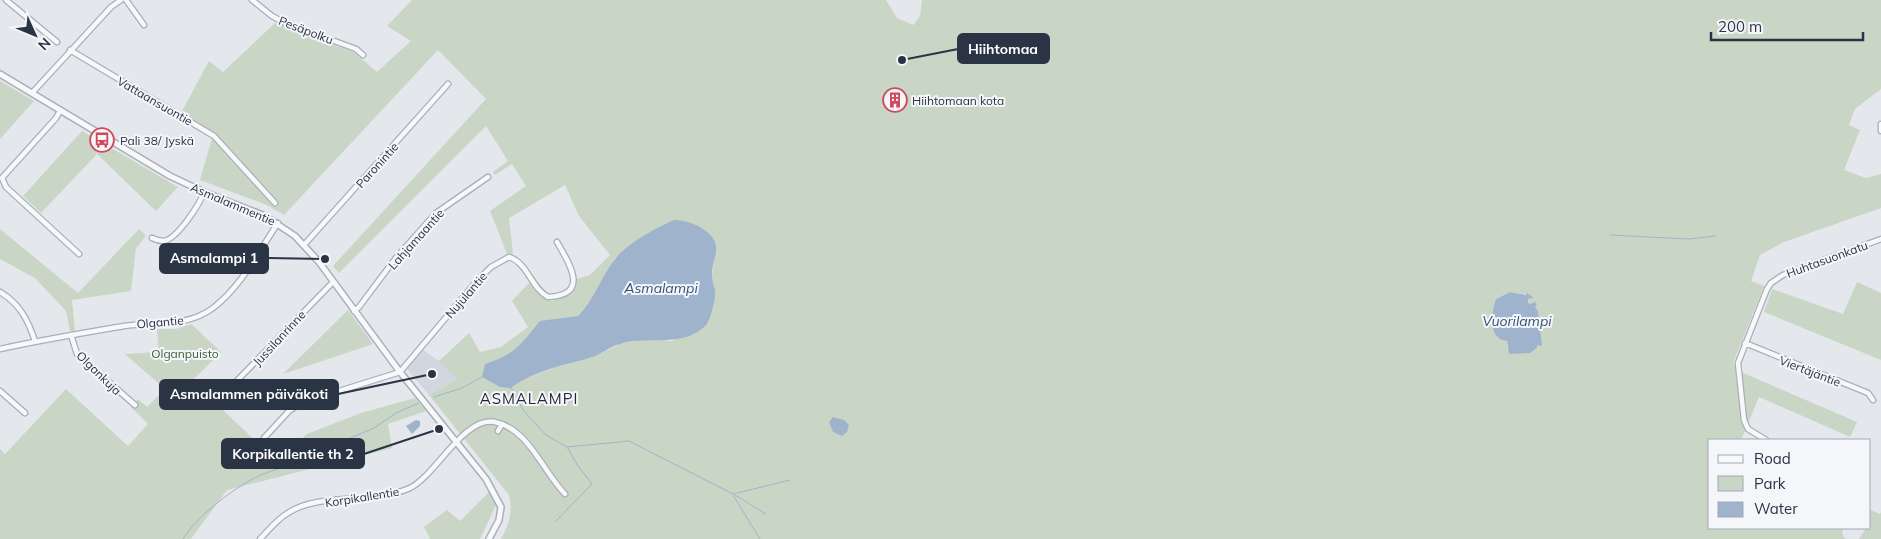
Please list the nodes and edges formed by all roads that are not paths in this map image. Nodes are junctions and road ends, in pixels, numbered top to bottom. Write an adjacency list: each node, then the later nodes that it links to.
1 (6, 0): 6 (street)
2 (121, 0): 7 (street)
3 (126, 0): 5 (street)
4 (252, 0): 8 (street, Pesäpolku)
5 (144, 25)
6 (57, 42)
7 (70, 50): 11 (street); 17 (street, Vattaansuontie)
8 (363, 54)
9 (0, 74): 11 (street, Asmalammentie)
10 (448, 84): 22 (street, Paronintie)
11 (32, 93): 12 (street, Asmalammentie)
12 (60, 111): 16 (street, Asmalammentie); 23 (street)
13 (1881, 124): 14 (street)
14 (1881, 131)
15 (488, 177): 26 (street, Lahjamaantie)
16 (204, 192): 18 (street, Asmalammentie); 19 (street)
17 (275, 203)
18 (278, 223): 22 (street, Asmalammentie); 27 (street, Olgantie)
19 (152, 238)
20 (1881, 239): 29 (street, Huhtasuonkatu)
21 (557, 242): 31 (street, Nujulantie)
22 (304, 245): 24 (street, Asmalammentie)
23 (79, 254)
24 (333, 282): 26 (street, Asmalammentie); 33 (street, Jussilanrinne)
25 (0, 292): 28 (street)
26 (354, 311): 31 (street, Asmalammentie)
27 (71, 335): 28 (street, Olgantie); 35 (street, Olgankuja)
28 (35, 341): 30 (street, Olgantie)
29 (1745, 343): 34 (street, Viertäjäntie); 40 (street, Huhtasuonkatu)
30 (0, 349)
31 (400, 372): 39 (street); 41 (street, Asmalammentie)
32 (0, 391): 36 (street)
33 (225, 393)
34 (1873, 400)
35 (136, 405)
36 (26, 413)
37 (502, 424): 38 (street); 41 (street, Korpikallentie); 42 (street)
38 (498, 431)
39 (264, 438)
40 (1764, 439)
41 (457, 442): 43 (street, Korpikallentie); 44 (street, Asmalammentie)
42 (566, 494)
43 (260, 539)
44 (489, 539)

